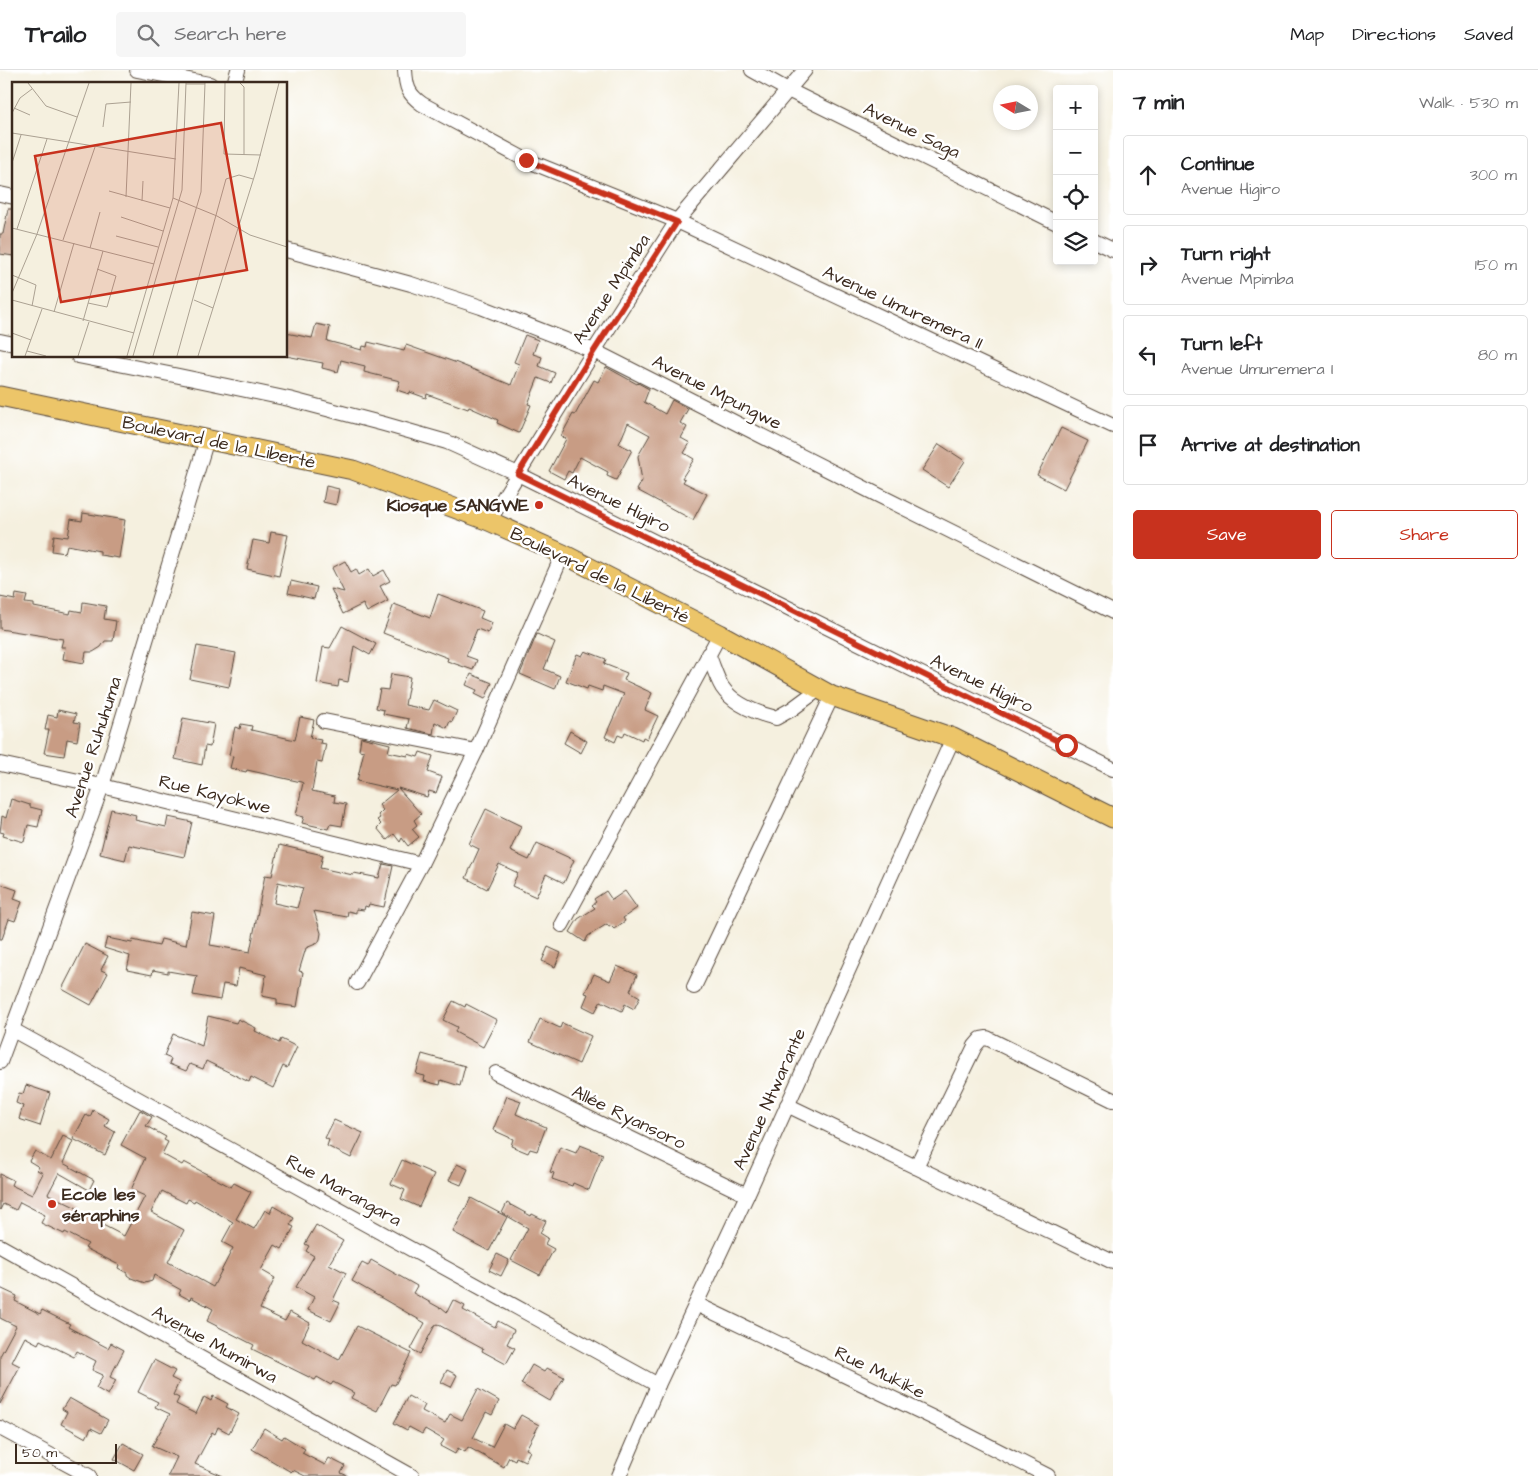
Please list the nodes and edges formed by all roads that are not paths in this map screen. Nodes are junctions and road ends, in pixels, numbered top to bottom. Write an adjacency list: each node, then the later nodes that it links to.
1 (137, 70): 5 (street)
2 (405, 70): 8 (street, Avenue Umuremera II)
3 (752, 70): 6 (street, Avenue Saga)
4 (804, 70): 6 (street, Avenue Mpimba)
5 (200, 82)
6 (788, 90): 7 (street, Avenue Saga); 8 (street, Avenue Mpimba)
7 (1053, 220)
8 (677, 222): 12 (street, Avenue Mpimba); 15 (street, Avenue Umuremera II)
9 (1098, 243): 10 (street)
10 (1113, 250)
11 (288, 251): 12 (street, Avenue Mpungwe)
12 (594, 351): 17 (street, Avenue Mpimba); 20 (street, Avenue Mpungwe)
13 (88, 358): 17 (street, Avenue Higiro)
14 (0, 396): 16 (highway, Boulevard de la Liberté)
15 (1113, 426)
16 (207, 439): 18 (highway, Boulevard de la Liberté); 29 (street, Avenue Ruhuhuma)
17 (518, 474): 18 (street, Avenue Mpimba); 28 (street, Avenue Higiro)
18 (490, 521): 19 (highway, Boulevard de la Liberté)
19 (563, 554): 21 (highway, Boulevard de la Liberté); 26 (street)
20 (1113, 612)
21 (720, 634): 22 (street); 23 (highway, Boulevard de la Liberté)
22 (708, 654): 23 (street); 32 (street)
23 (826, 692): 25 (highway, Boulevard de la Liberté); 34 (street)
24 (324, 721): 26 (street)
25 (953, 738): 30 (highway, Boulevard de la Liberté); 39 (street, Avenue Ntwarante)
26 (476, 751): 31 (street)
27 (0, 764): 29 (street, Rue Kayokwe)
28 (1113, 769)
29 (102, 786): 31 (street, Rue Kayokwe); 35 (street, Avenue Ruhuhuma)
30 (1113, 818)
31 (421, 864): 33 (street)
32 (562, 925)
33 (357, 984)
34 (694, 987)
35 (11, 1029): 36 (street, Avenue Ruhuhuma); 45 (street, Rue Marangara)
36 (0, 1062)
37 (496, 1073): 41 (street, Allée Ryansoro)
38 (1113, 1100): 40 (street)
39 (788, 1104): 40 (street); 41 (street, Avenue Ntwarante)
40 (916, 1168): 43 (street)
41 (746, 1196): 44 (street, Avenue Ntwarante)
42 (0, 1246): 48 (street, Avenue Mumirwa)
43 (1113, 1262)
44 (696, 1304): 45 (street, Avenue Ntwarante); 50 (street, Rue Mukike)
45 (658, 1384): 49 (street, Avenue Ntwarante)
46 (0, 1428): 47 (street)
47 (89, 1476)
48 (412, 1476)
49 (619, 1476)
50 (1048, 1476)

